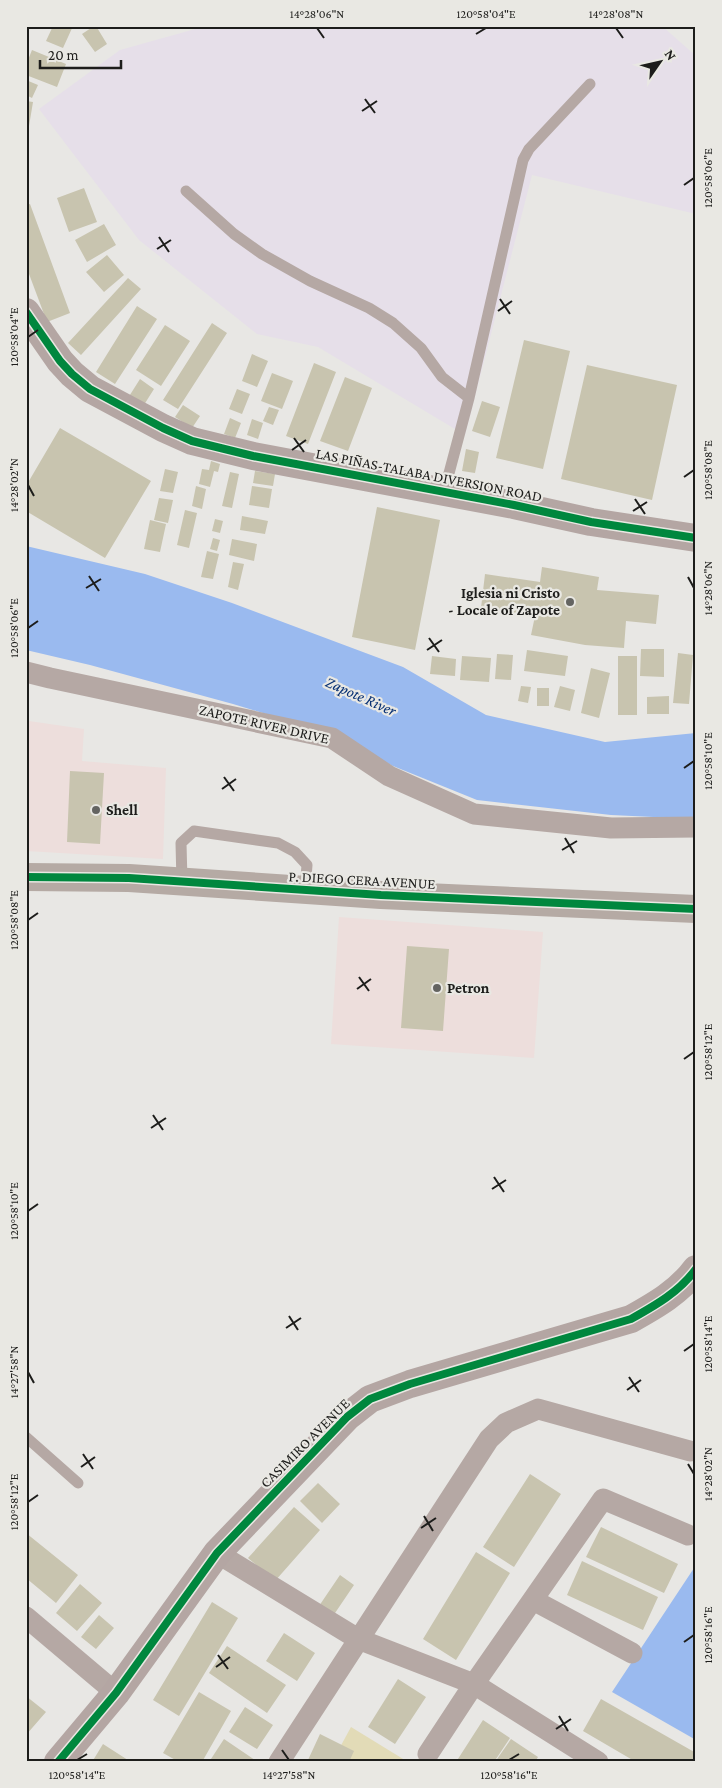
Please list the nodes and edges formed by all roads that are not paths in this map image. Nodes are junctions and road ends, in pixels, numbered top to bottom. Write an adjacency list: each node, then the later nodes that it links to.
1 (590, 84): 4 (lane)
2 (186, 191): 4 (lane)
3 (26, 312): 5 (street, LAS PIÑAS-TALABA DIVERSION ROAD)
4 (469, 398): 5 (lane)
5 (444, 492): 6 (street, LAS PIÑAS-TALABA DIVERSION ROAD)
6 (696, 538)
7 (26, 672): 8 (street, ZAPOTE RIVER DRIVE)
8 (696, 827)
9 (26, 877): 10 (main road, P. DIEGO CERA AVENUE)
10 (182, 882): 11 (main road, P. DIEGO CERA AVENUE); 11 (lane)
11 (305, 890): 12 (main road, P. DIEGO CERA AVENUE)
12 (696, 909)
13 (696, 1269): 18 (street, CASIMIRO AVENUE)
14 (26, 1437): 16 (lane)
15 (690, 1451): 21 (street)
16 (78, 1483)
17 (688, 1535): 19 (street)
18 (218, 1553): 21 (street); 24 (street, CASIMIRO AVENUE)
19 (533, 1600): 22 (street); 23 (street)
20 (26, 1617): 24 (street)
21 (358, 1638): 23 (street); 28 (street)
22 (632, 1654)
23 (474, 1684): 25 (street); 26 (street)
24 (116, 1693): 27 (street, CASIMIRO AVENUE)
25 (428, 1754)
26 (588, 1759)
27 (58, 1762)
28 (279, 1762)

